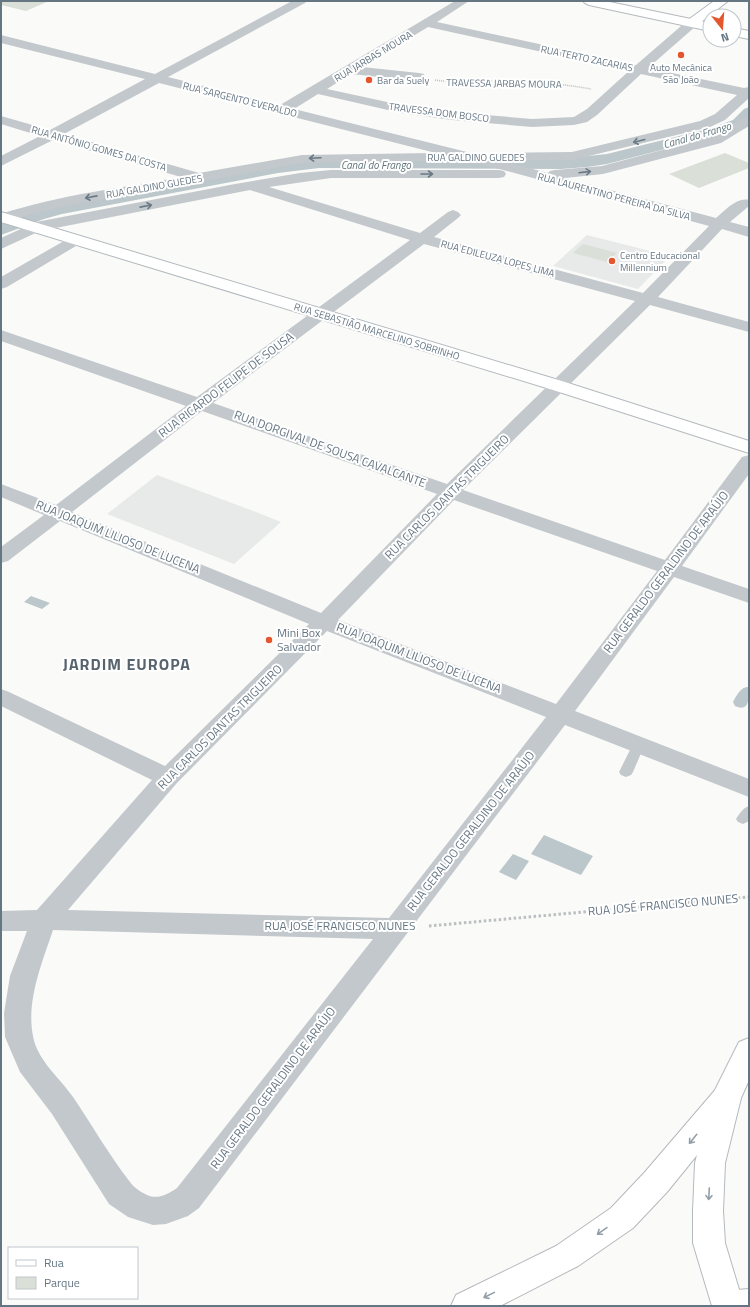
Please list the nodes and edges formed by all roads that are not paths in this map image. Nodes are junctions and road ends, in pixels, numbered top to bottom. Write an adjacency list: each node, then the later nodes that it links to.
1 (301, 1): 12 (street)
2 (463, 1): 5 (street, RUA JARBAS MOURA)
3 (589, 1): 6 (main road)
4 (722, 1): 6 (main road)
5 (426, 23): 9 (street, RUA TERTO ZACARIAS); 10 (street, RUA JARBAS MOURA)
6 (692, 23): 7 (main road); 9 (street, TRAVESSA DOM BOSCO)
7 (702, 25)
8 (1, 39): 12 (street, RUA SARGENTO EVERALDO)
9 (639, 69): 13 (street, TRAVESSA DOM BOSCO); 14 (street, RUA TERTO ZACARIAS)
10 (349, 70): 11 (street); 13 (street, RUA JARBAS MOURA)
11 (419, 77)
12 (156, 78): 15 (street, RUA SARGENTO EVERALDO); 18 (street)
13 (316, 90): 15 (street, RUA JARBAS MOURA)
14 (748, 92): 19 (street, RUA GALDINO GUEDES, one-way to 19)
15 (282, 110): 19 (street, RUA SARGENTO EVERALDO)
16 (1, 120): 18 (street, RUA ANTÓNIO GOMES DA COSTA)
17 (748, 121): 22 (street, RUA GALDINO GUEDES, one-way to 17)
18 (53, 134): 21 (street); 23 (street, RUA ANTÓNIO GOMES DA COSTA)
19 (465, 157): 20 (street, RUA SARGENTO EVERALDO); 23 (street, RUA GALDINO GUEDES, one-way to 23)
20 (479, 160): 22 (street, RUA LAURENTINO PEREIRA DA SILVA)
21 (1, 162)
22 (531, 174): 24 (street, RUA GALDINO GUEDES, one-way to 22); 28 (street, RUA LAURENTINO PEREIRA DA SILVA)
23 (198, 178): 27 (street, RUA GALDINO GUEDES, one-way to 27)
24 (249, 186): 29 (street, RUA GALDINO GUEDES, one-way to 24); 31 (street, RUA EDILEUZA LOPES LIMA)
25 (744, 203): 28 (street, RUA CARLOS DANTAS TRIGUEIRO)
26 (453, 215): 31 (street, RUA RICARDO FELIPE DE SOUSA)
27 (2, 218): 29 (main road, RUA SEBASTIÃO MARCELINO SOBRINHO)
28 (719, 224): 30 (street, RUA LAURENTINO PEREIRA DA SILVA); 35 (street, RUA CARLOS DANTAS TRIGUEIRO)
29 (36, 228): 32 (main road, RUA SEBASTIÃO MARCELINO SOBRINHO); 33 (street, RUA GALDINO GUEDES)
30 (749, 232)
31 (421, 238): 35 (street, RUA EDILEUZA LOPES LIMA); 36 (street, RUA RICARDO FELIPE DE SOUSA)
32 (76, 240): 34 (street); 36 (main road, RUA SEBASTIÃO MARCELINO SOBRINHO)
33 (1, 244)
34 (1, 284)
35 (647, 299): 37 (street, RUA EDILEUZA LOPES LIMA); 39 (street, RUA CARLOS DANTAS TRIGUEIRO)
36 (320, 313): 39 (main road, RUA SEBASTIÃO MARCELINO SOBRINHO); 40 (street, RUA RICARDO FELIPE DE SOUSA)
37 (749, 327)
38 (1, 335): 40 (street, RUA DORGIVAL DE SOUSA CAVALCANTE)
39 (559, 386): 41 (main road, RUA SEBASTIÃO MARCELINO SOBRINHO); 44 (street, RUA CARLOS DANTAS TRIGUEIRO)
40 (200, 404): 44 (street, RUA DORGIVAL DE SOUSA CAVALCANTE); 45 (street, RUA RICARDO FELIPE DE SOUSA)
41 (749, 447)
42 (749, 461): 47 (street, RUA GERALDO GERALDINO DE ARAÚJO)
43 (1, 490): 45 (street, RUA JOAQUIM LILIOSO DE LUCENA)
44 (450, 492): 47 (street, RUA DORGIVAL DE SOUSA CAVALCANTE); 49 (street, RUA CARLOS DANTAS TRIGUEIRO)
45 (60, 513): 46 (street, RUA RICARDO FELIPE DE SOUSA); 49 (street, RUA JOAQUIM LILIOSO DE LUCENA)
46 (1, 557)
47 (669, 569): 48 (street, RUA DORGIVAL DE SOUSA CAVALCANTE); 51 (street, RUA GERALDO GERALDINO DE ARAÚJO)
48 (749, 596)
49 (324, 622): 51 (street, RUA JOAQUIM LILIOSO DE LUCENA); 54 (street, RUA CARLOS DANTAS TRIGUEIRO)
50 (1, 697): 54 (street)
51 (562, 714): 52 (street, RUA JOAQUIM LILIOSO DE LUCENA); 58 (street, RUA GERALDO GERALDINO DE ARAÚJO)
52 (638, 744): 53 (lane); 55 (street, RUA JOAQUIM LILIOSO DE LUCENA)
53 (626, 772)
54 (168, 778): 56 (street, RUA CARLOS DANTAS TRIGUEIRO)
55 (749, 788)
56 (44, 920): 57 (street, RUA JOSÉ FRANCISCO NUNES); 58 (street, RUA JOSÉ FRANCISCO NUNES); 61 (street, RUA CARLOS DANTAS TRIGUEIRO)
57 (1, 921)
58 (395, 929): 61 (street, RUA GERALDO GERALDINO DE ARAÚJO)
59 (749, 1050): 60 (main road)
60 (726, 1098): 63 (main road, one-way to 63); 64 (main road, one-way to 64)
61 (188, 1198)
62 (749, 1305): 65 (main road)
63 (467, 1306)
64 (728, 1306)
65 (737, 1306)

